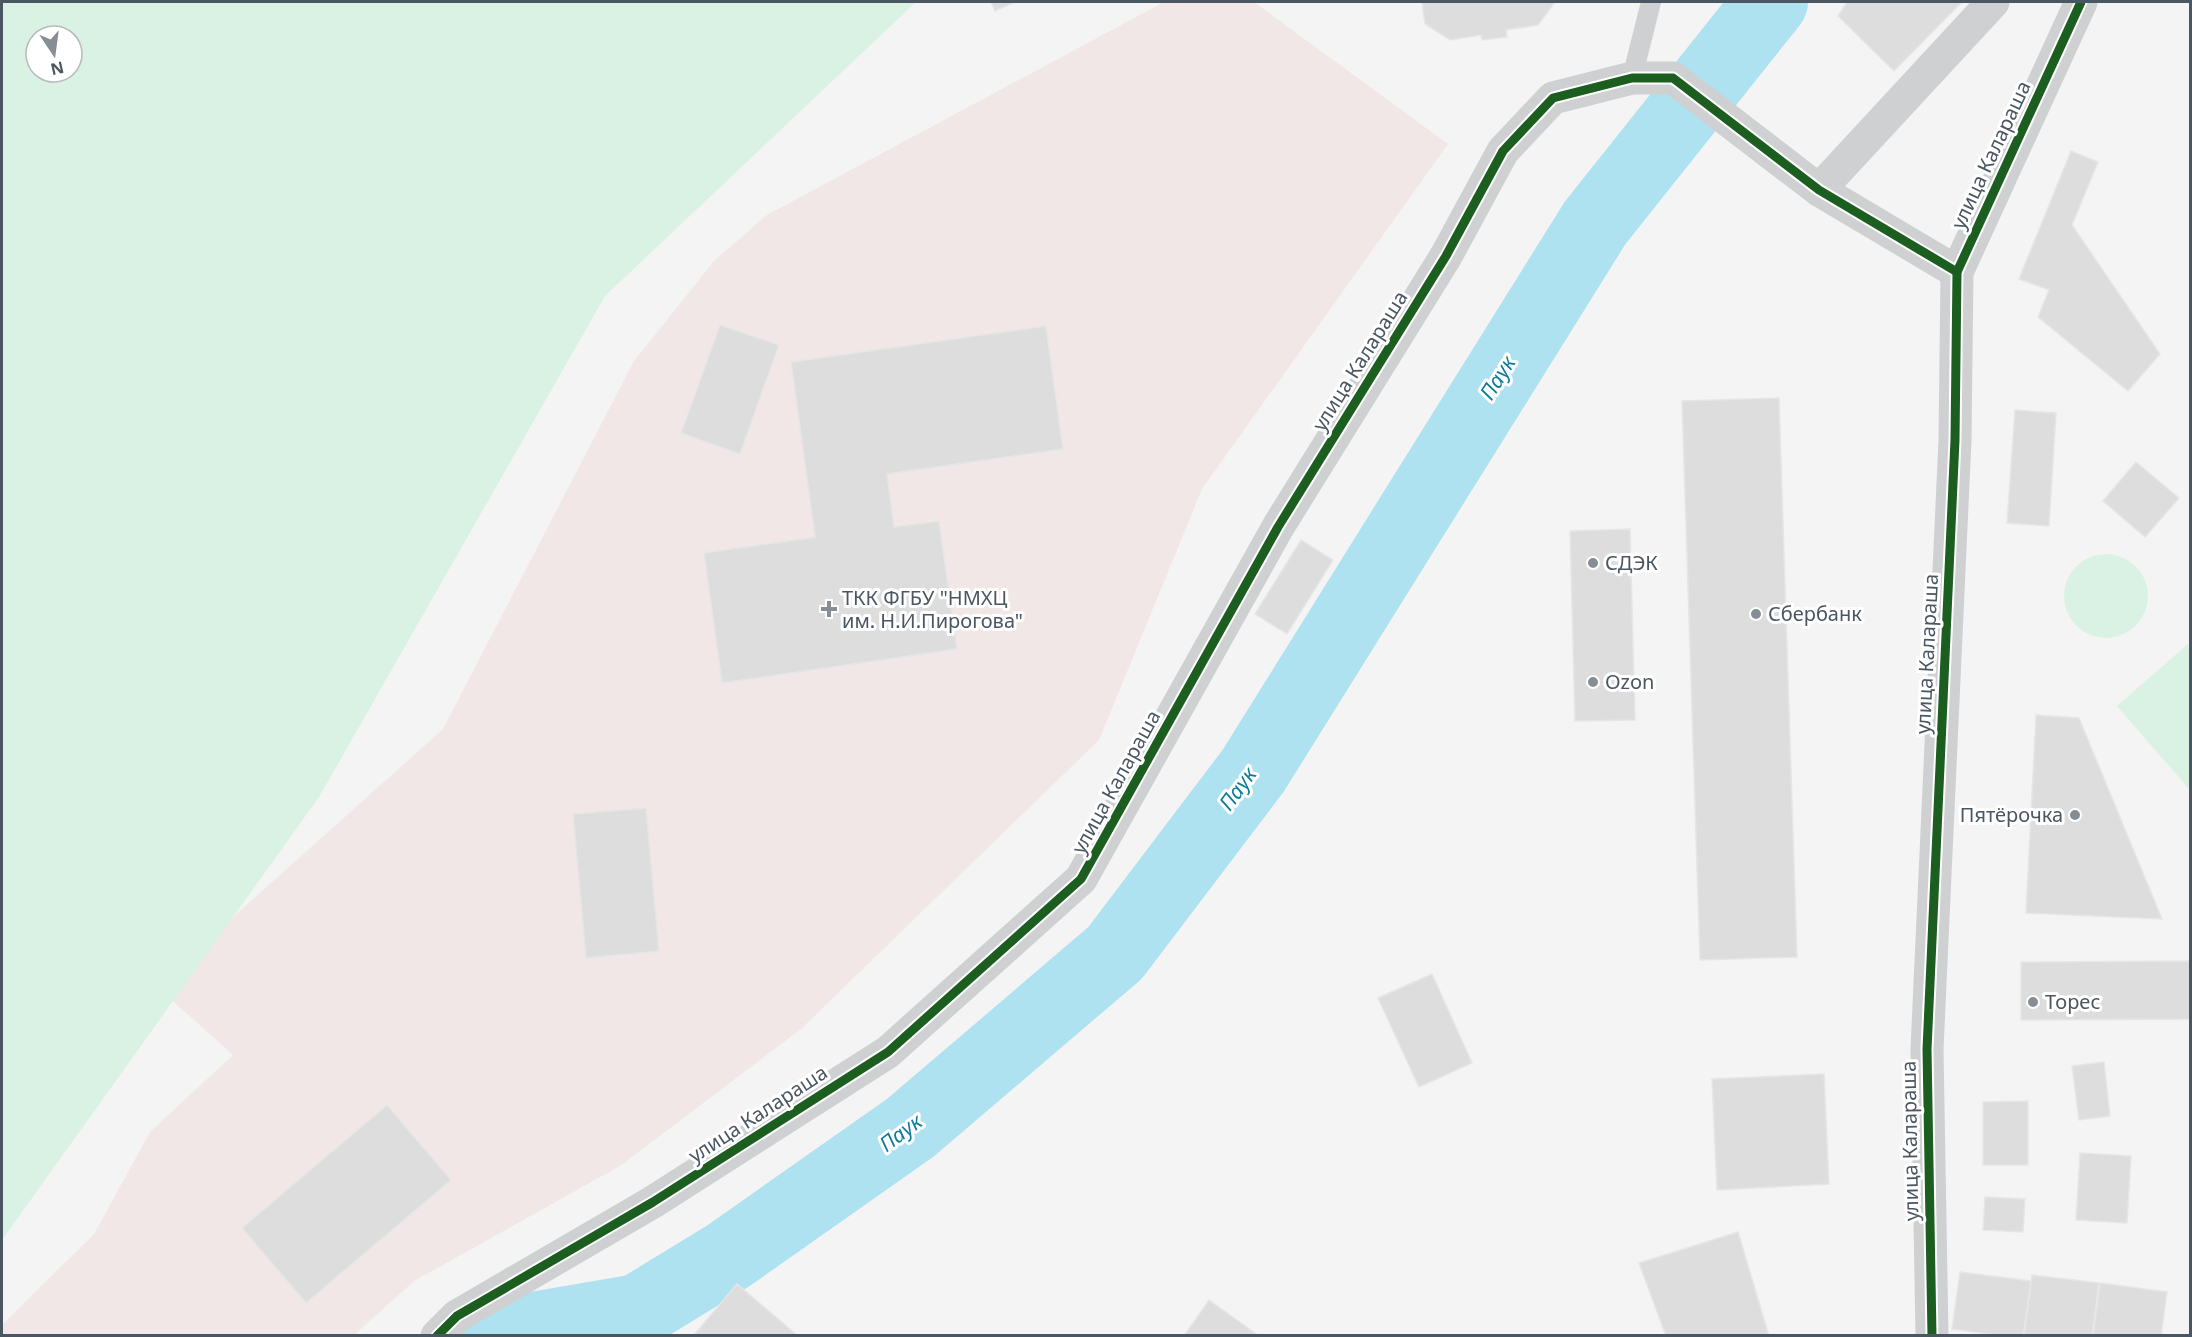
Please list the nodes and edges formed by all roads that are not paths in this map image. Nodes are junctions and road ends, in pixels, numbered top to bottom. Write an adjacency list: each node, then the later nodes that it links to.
1 (1651, 2): 4 (lane)
2 (1993, 2): 5 (street)
3 (2081, 2): 6 (street, улица Калараша)
4 (1632, 78): 5 (street, улица Калараша); 7 (street, улица Калараша)
5 (1819, 189): 6 (street, улица Калараша)
6 (1957, 272): 8 (street, улица Калараша)
7 (437, 1335)
8 (1932, 1335)

